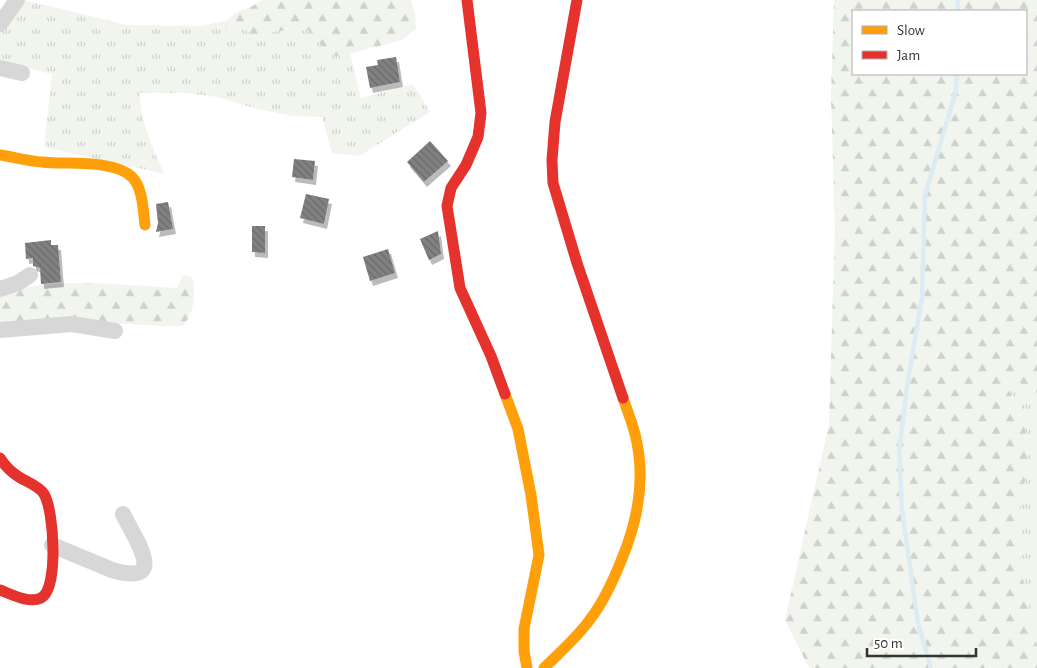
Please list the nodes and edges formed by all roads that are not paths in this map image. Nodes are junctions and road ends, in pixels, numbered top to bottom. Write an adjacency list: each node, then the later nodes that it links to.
1 (17, 0): 4 (street)
2 (468, 0): 17 (street)
3 (577, 0): 18 (street)
4 (0, 24)
5 (0, 68): 6 (street)
6 (22, 73)
7 (0, 155): 8 (street)
8 (145, 225)
9 (30, 275): 10 (street)
10 (0, 289)
11 (0, 330): 12 (street)
12 (115, 331)
13 (0, 458): 15 (street)
14 (123, 514): 15 (street)
15 (52, 545): 16 (street)
16 (0, 590)
17 (527, 668)
18 (544, 668)

